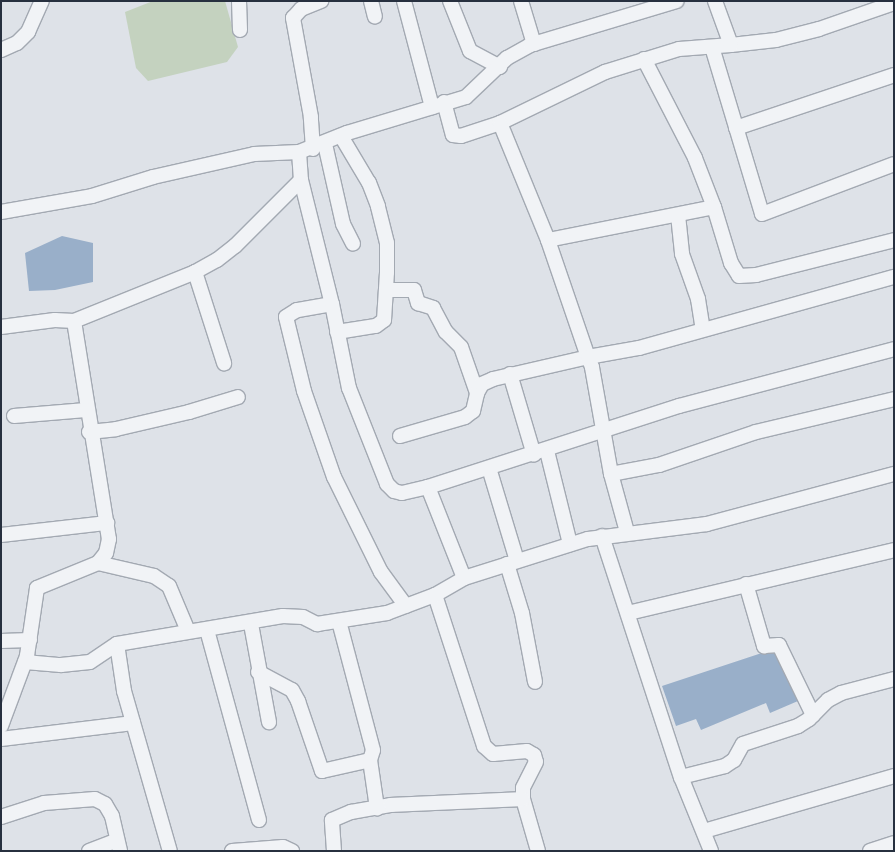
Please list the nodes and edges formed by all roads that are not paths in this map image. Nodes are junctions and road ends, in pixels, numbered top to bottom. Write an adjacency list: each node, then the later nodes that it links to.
1 (42, 1): 17 (street)
2 (239, 1): 13 (street)
3 (321, 1): 25 (street)
4 (371, 1): 12 (street)
5 (404, 1): 21 (street)
6 (450, 1): 19 (street)
7 (521, 1): 14 (street)
8 (715, 1): 16 (street)
9 (673, 2): 11 (street)
10 (894, 3): 16 (street)
11 (628, 7): 14 (street)
12 (375, 18)
13 (240, 30)
14 (534, 44): 19 (street)
15 (712, 46): 16 (street); 18 (street); 23 (street)
16 (730, 46)
17 (1, 50)
18 (644, 59): 22 (street); 29 (street)
19 (500, 68): 21 (street)
20 (894, 75): 23 (street)
21 (438, 104): 22 (street); 24 (street)
22 (500, 123): 32 (street)
23 (736, 128): 27 (street)
24 (341, 136): 25 (street); 37 (street)
25 (319, 146): 26 (street); 34 (street)
26 (299, 152): 28 (street); 30 (street)
27 (894, 164)
28 (301, 180): 35 (street); 38 (street)
29 (714, 207): 31 (street); 33 (street)
30 (1, 212)
31 (678, 215): 32 (street); 41 (street)
32 (548, 240): 44 (street)
33 (894, 240)
34 (353, 244)
35 (195, 272): 39 (street); 45 (street)
36 (894, 277): 41 (street)
37 (386, 290): 42 (street); 47 (street)
38 (332, 304): 42 (street); 71 (street)
39 (74, 321): 40 (street); 50 (street)
40 (1, 327)
41 (703, 329): 44 (street)
42 (337, 332): 59 (street)
43 (894, 349): 53 (street)
44 (588, 357): 46 (street); 53 (street)
45 (224, 363)
46 (510, 374): 47 (street); 55 (street)
47 (477, 393): 54 (street)
48 (238, 397): 52 (street)
49 (894, 399): 57 (street)
50 (86, 410): 51 (street); 52 (street)
51 (14, 416)
52 (89, 432): 60 (street)
53 (604, 433): 55 (street); 57 (street)
54 (400, 436)
55 (540, 453): 56 (street); 64 (street)
56 (489, 468): 59 (street); 66 (street)
57 (611, 474): 61 (street)
58 (894, 474): 61 (street)
59 (428, 487): 68 (street)
60 (107, 523): 62 (street); 67 (street)
61 (627, 532): 63 (street)
62 (1, 535)
63 (602, 536): 64 (street); 72 (street)
64 (570, 544): 66 (street)
65 (893, 554): 69 (street)
66 (512, 562): 68 (street); 83 (street)
67 (98, 563): 75 (street); 77 (street)
68 (464, 578): 70 (street)
69 (746, 584): 72 (street); 84 (street)
70 (435, 595): 71 (street); 92 (street)
71 (406, 606): 73 (street)
72 (628, 613): 91 (street)
73 (339, 621): 74 (street); 89 (street)
74 (250, 624): 76 (street); 81 (street)
75 (188, 630): 76 (street); 79 (street)
76 (207, 630): 95 (street)
77 (30, 640): 78 (street); 80 (street)
78 (1, 641)
79 (117, 644): 80 (street); 86 (street)
80 (25, 662): 87 (street)
81 (258, 672): 85 (street); 89 (street)
82 (894, 679): 84 (street)
83 (535, 682)
84 (813, 715): 91 (street)
85 (269, 722)
86 (133, 723): 88 (street); 101 (street)
87 (1, 726)
88 (1, 739)
89 (370, 760): 93 (street)
90 (894, 776): 96 (street)
91 (680, 777): 96 (street)
92 (523, 799): 93 (street); 105 (street)
93 (377, 808): 104 (street)
94 (1, 817): 98 (street)
95 (259, 820)
96 (704, 831): 99 (street)
97 (894, 844): 106 (street)
98 (118, 846): 100 (street)
99 (708, 850)
100 (89, 851)
101 (170, 851)
102 (232, 851): 103 (street)
103 (292, 851)
104 (334, 851)
105 (538, 851)
106 (870, 851)

